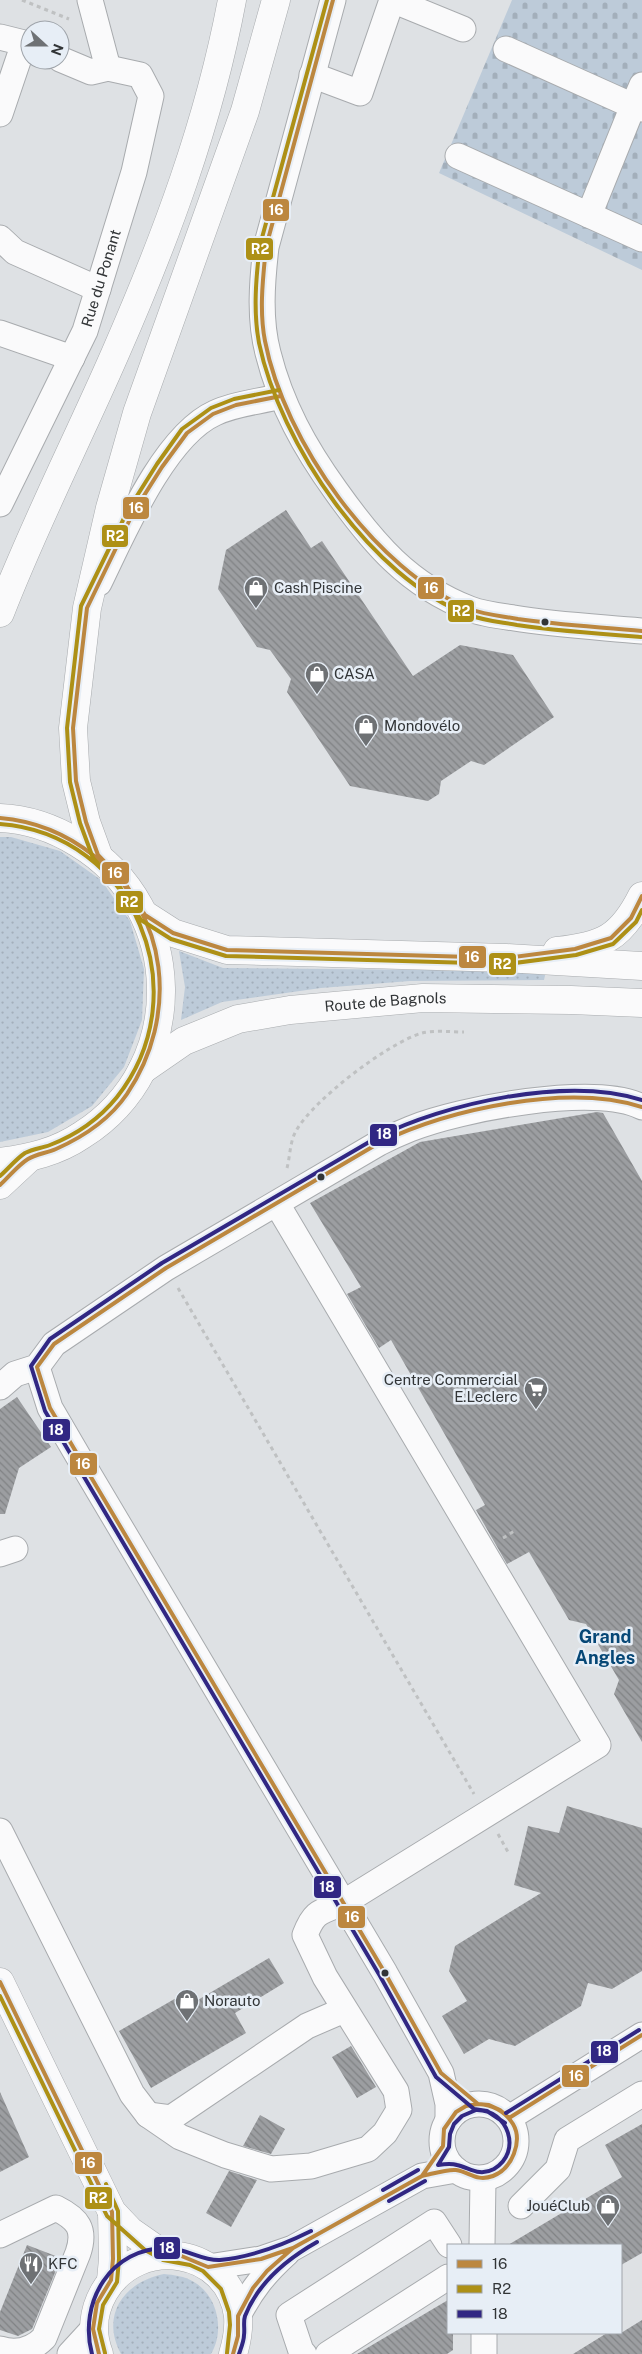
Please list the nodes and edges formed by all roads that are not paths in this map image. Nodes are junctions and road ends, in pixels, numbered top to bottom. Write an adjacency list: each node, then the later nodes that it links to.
1 (90, 0): 12 (street)
2 (232, 0): 26 (main road)
3 (276, 0): 25 (main road)
4 (334, 0): 13 (street)
5 (392, 0): 6 (street); 13 (street)
6 (463, 29)
7 (0, 36): 8 (street)
8 (20, 43)
9 (506, 49): 14 (street)
10 (20, 62): 15 (street)
11 (70, 63): 12 (street, Rue du Ponant)
12 (108, 68): 20 (street, Rue du Ponant)
13 (312, 75): 23 (street)
14 (639, 100): 17 (street)
15 (0, 111)
16 (458, 156): 17 (street)
17 (589, 215): 19 (street)
18 (0, 238): 20 (street)
19 (642, 238)
20 (98, 289): 22 (street, Rue du Ponant)
21 (0, 333): 22 (street)
22 (72, 358): 24 (street, Rue du Ponant)
23 (281, 396): 25 (street); 27 (street)
24 (3, 490)
25 (87, 608): 29 (main road)
26 (0, 613)
27 (642, 631)
28 (0, 818): 29 (main road)
29 (98, 855): 31 (main road)
30 (642, 896): 32 (main road)
31 (145, 915): 32 (main road); 35 (main road)
32 (506, 958): 33 (main road)
33 (642, 966)
34 (642, 1004): 35 (main road, Route de Bagnols)
35 (142, 1070): 37 (main road)
36 (642, 1107): 40 (street)
37 (29, 1158): 38 (main road); 39 (main road)
38 (0, 1162)
39 (0, 1185)
40 (277, 1204): 41 (street); 44 (street)
41 (37, 1367): 42 (street); 44 (street)
42 (0, 1387)
43 (0, 1831): 51 (street)
44 (343, 1903): 46 (street); 48 (street)
45 (0, 1982): 59 (main road)
46 (344, 2010): 51 (street); 51 (street)
47 (640, 2040): 52 (street)
48 (441, 2073): 50 (street); 53 (street)
49 (642, 2094): 58 (street)
50 (478, 2104): 52 (street); 53 (street)
51 (148, 2115)
52 (509, 2118): 57 (street)
53 (448, 2121): 54 (street)
54 (443, 2146): 55 (street); 56 (street)
55 (456, 2170): 56 (street); 57 (street)
56 (422, 2176): 63 (street)
57 (483, 2179): 62 (street)
58 (521, 2206)
59 (112, 2212): 64 (main road); 67 (main road)
60 (0, 2235): 71 (street)
61 (448, 2244): 74 (street)
62 (482, 2244)
63 (293, 2248): 65 (street); 68 (street)
64 (163, 2254): 65 (main road); 67 (main road)
65 (208, 2267): 68 (main road)
66 (447, 2279): 75 (street)
67 (110, 2280): 70 (main road)
68 (238, 2316): 73 (main road)
69 (484, 2334): 76 (street)
70 (96, 2341): 72 (street)
71 (0, 2348)
72 (70, 2354)
73 (233, 2354)
74 (304, 2354)
75 (328, 2354)
76 (484, 2354)

